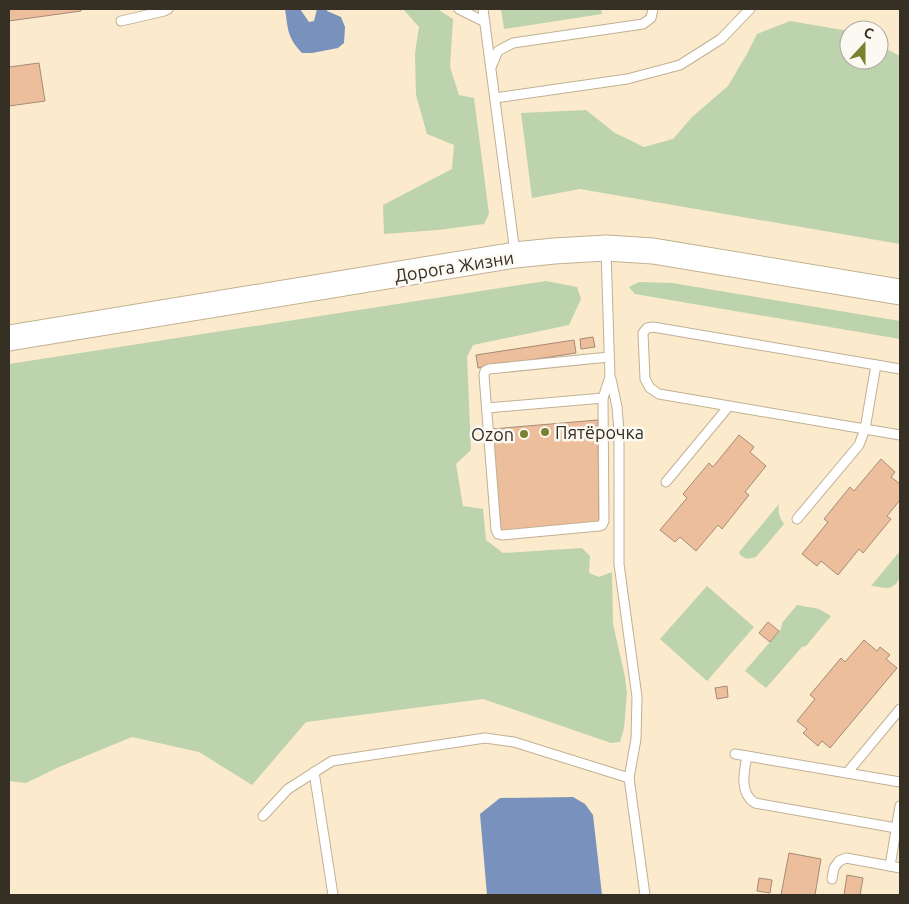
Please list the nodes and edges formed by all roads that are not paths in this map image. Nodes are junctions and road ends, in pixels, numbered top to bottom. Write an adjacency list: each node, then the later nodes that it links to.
1 (168, 9): 6 (lane)
2 (459, 9): 7 (lane)
3 (483, 9): 7 (lane)
4 (653, 9): 8 (lane)
5 (750, 9): 9 (lane)
6 (121, 21)
7 (485, 22): 8 (lane)
8 (491, 68): 9 (lane)
9 (495, 98): 11 (lane)
10 (606, 248): 11 (main road, Дорога Жизни); 12 (main road, Дорога Жизни); 14 (lane)
11 (516, 255): 13 (main road, Дорога Жизни)
12 (900, 292)
13 (9, 338)
14 (610, 357): 17 (lane); 20 (lane)
15 (876, 365): 16 (lane); 19 (lane); 21 (lane)
16 (900, 369)
17 (610, 377): 18 (lane); 30 (lane)
18 (603, 398): 20 (lane); 20 (lane)
19 (729, 406): 21 (lane); 23 (lane)
20 (487, 408)
21 (866, 429): 22 (lane); 24 (lane)
22 (900, 435)
23 (666, 482)
24 (797, 519)
25 (900, 709): 29 (lane)
26 (735, 754): 27 (lane)
27 (747, 756): 29 (lane); 34 (lane)
28 (314, 772): 30 (lane); 33 (lane); 38 (lane)
29 (847, 773): 31 (lane)
30 (629, 778): 39 (lane)
31 (900, 782)
32 (900, 806): 34 (lane)
33 (263, 816)
34 (898, 824): 35 (lane)
35 (890, 866): 36 (lane); 37 (lane)
36 (900, 868)
37 (832, 879)
38 (333, 895)
39 (645, 895)

